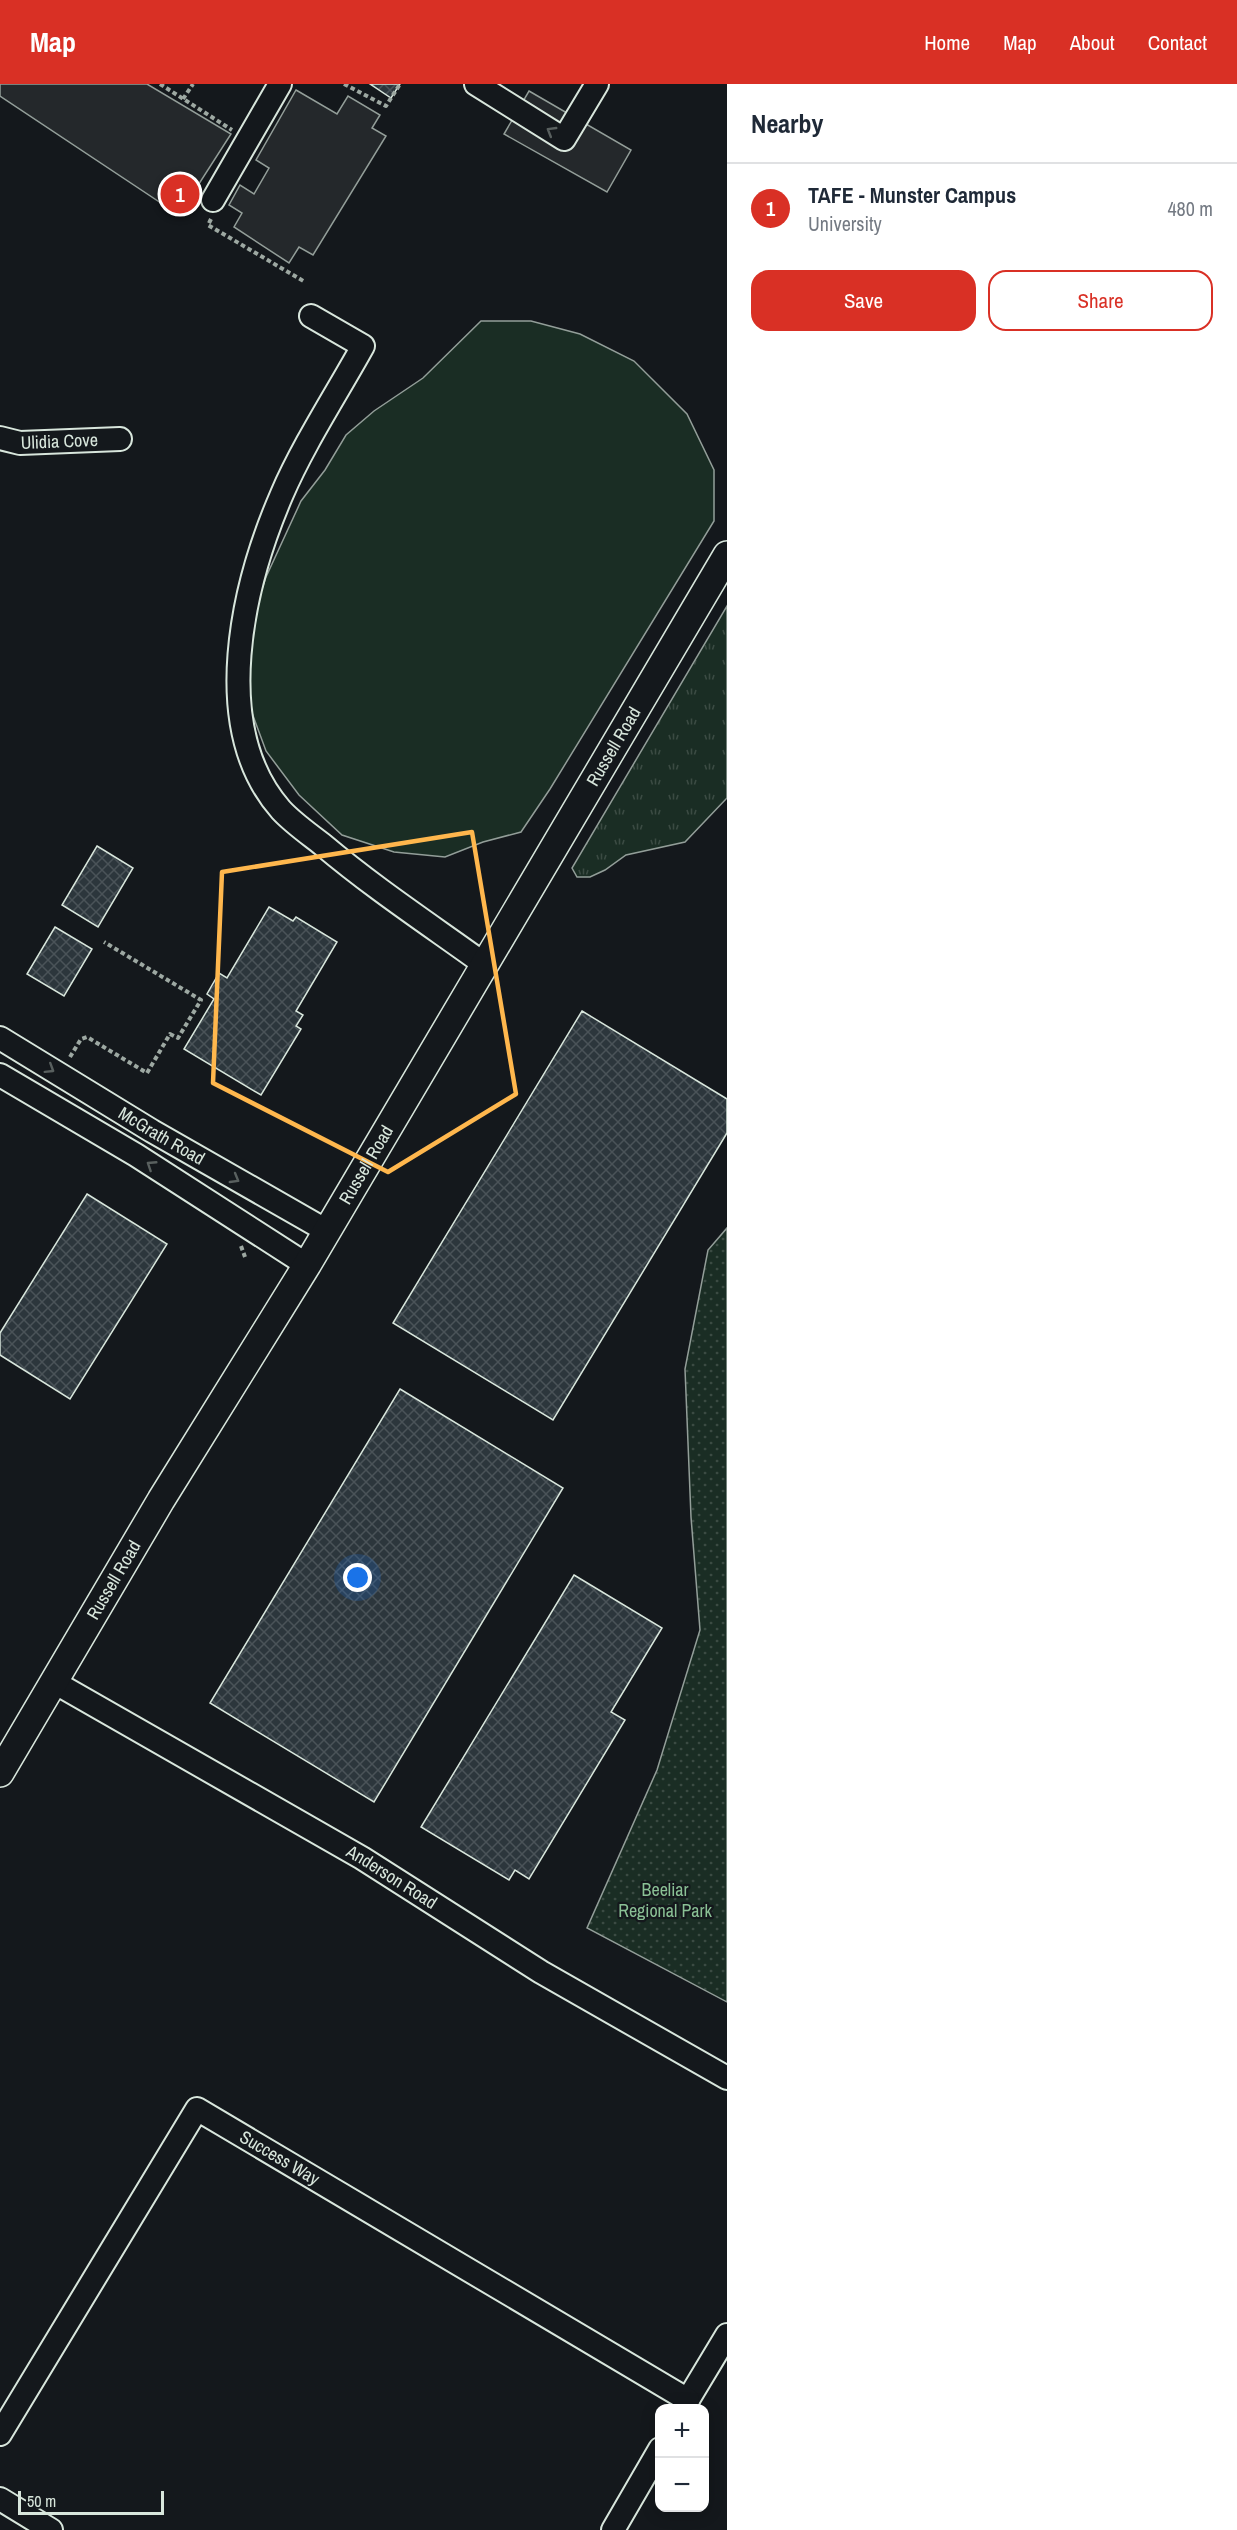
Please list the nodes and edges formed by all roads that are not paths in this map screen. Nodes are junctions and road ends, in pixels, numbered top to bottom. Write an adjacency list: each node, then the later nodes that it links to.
1 (280, 84): 4 (street)
2 (476, 84): 3 (street, one-way to 2)
3 (597, 84)
4 (213, 207)
5 (311, 316): 9 (street)
6 (0, 438): 7 (street, Ulidia Cove)
7 (120, 439)
8 (727, 555): 9 (main road, Russell Road)
9 (484, 964): 12 (main road, Russell Road)
10 (0, 1038): 12 (street, McGrath Road, one-way to 12)
11 (0, 1075): 13 (street, McGrath Road, one-way to 11)
12 (327, 1231): 13 (main road, Russell Road)
13 (307, 1265): 14 (main road, Russell Road)
14 (54, 1682): 15 (main road, Russell Road); 16 (street, Anderson Road)
15 (0, 1773)
16 (727, 2078)
17 (727, 2335): 18 (street)
18 (685, 2404): 19 (street, Success Way)
19 (0, 2434)
20 (655, 2458): 23 (street)
21 (0, 2499): 22 (street)
22 (51, 2530)
23 (613, 2530)

